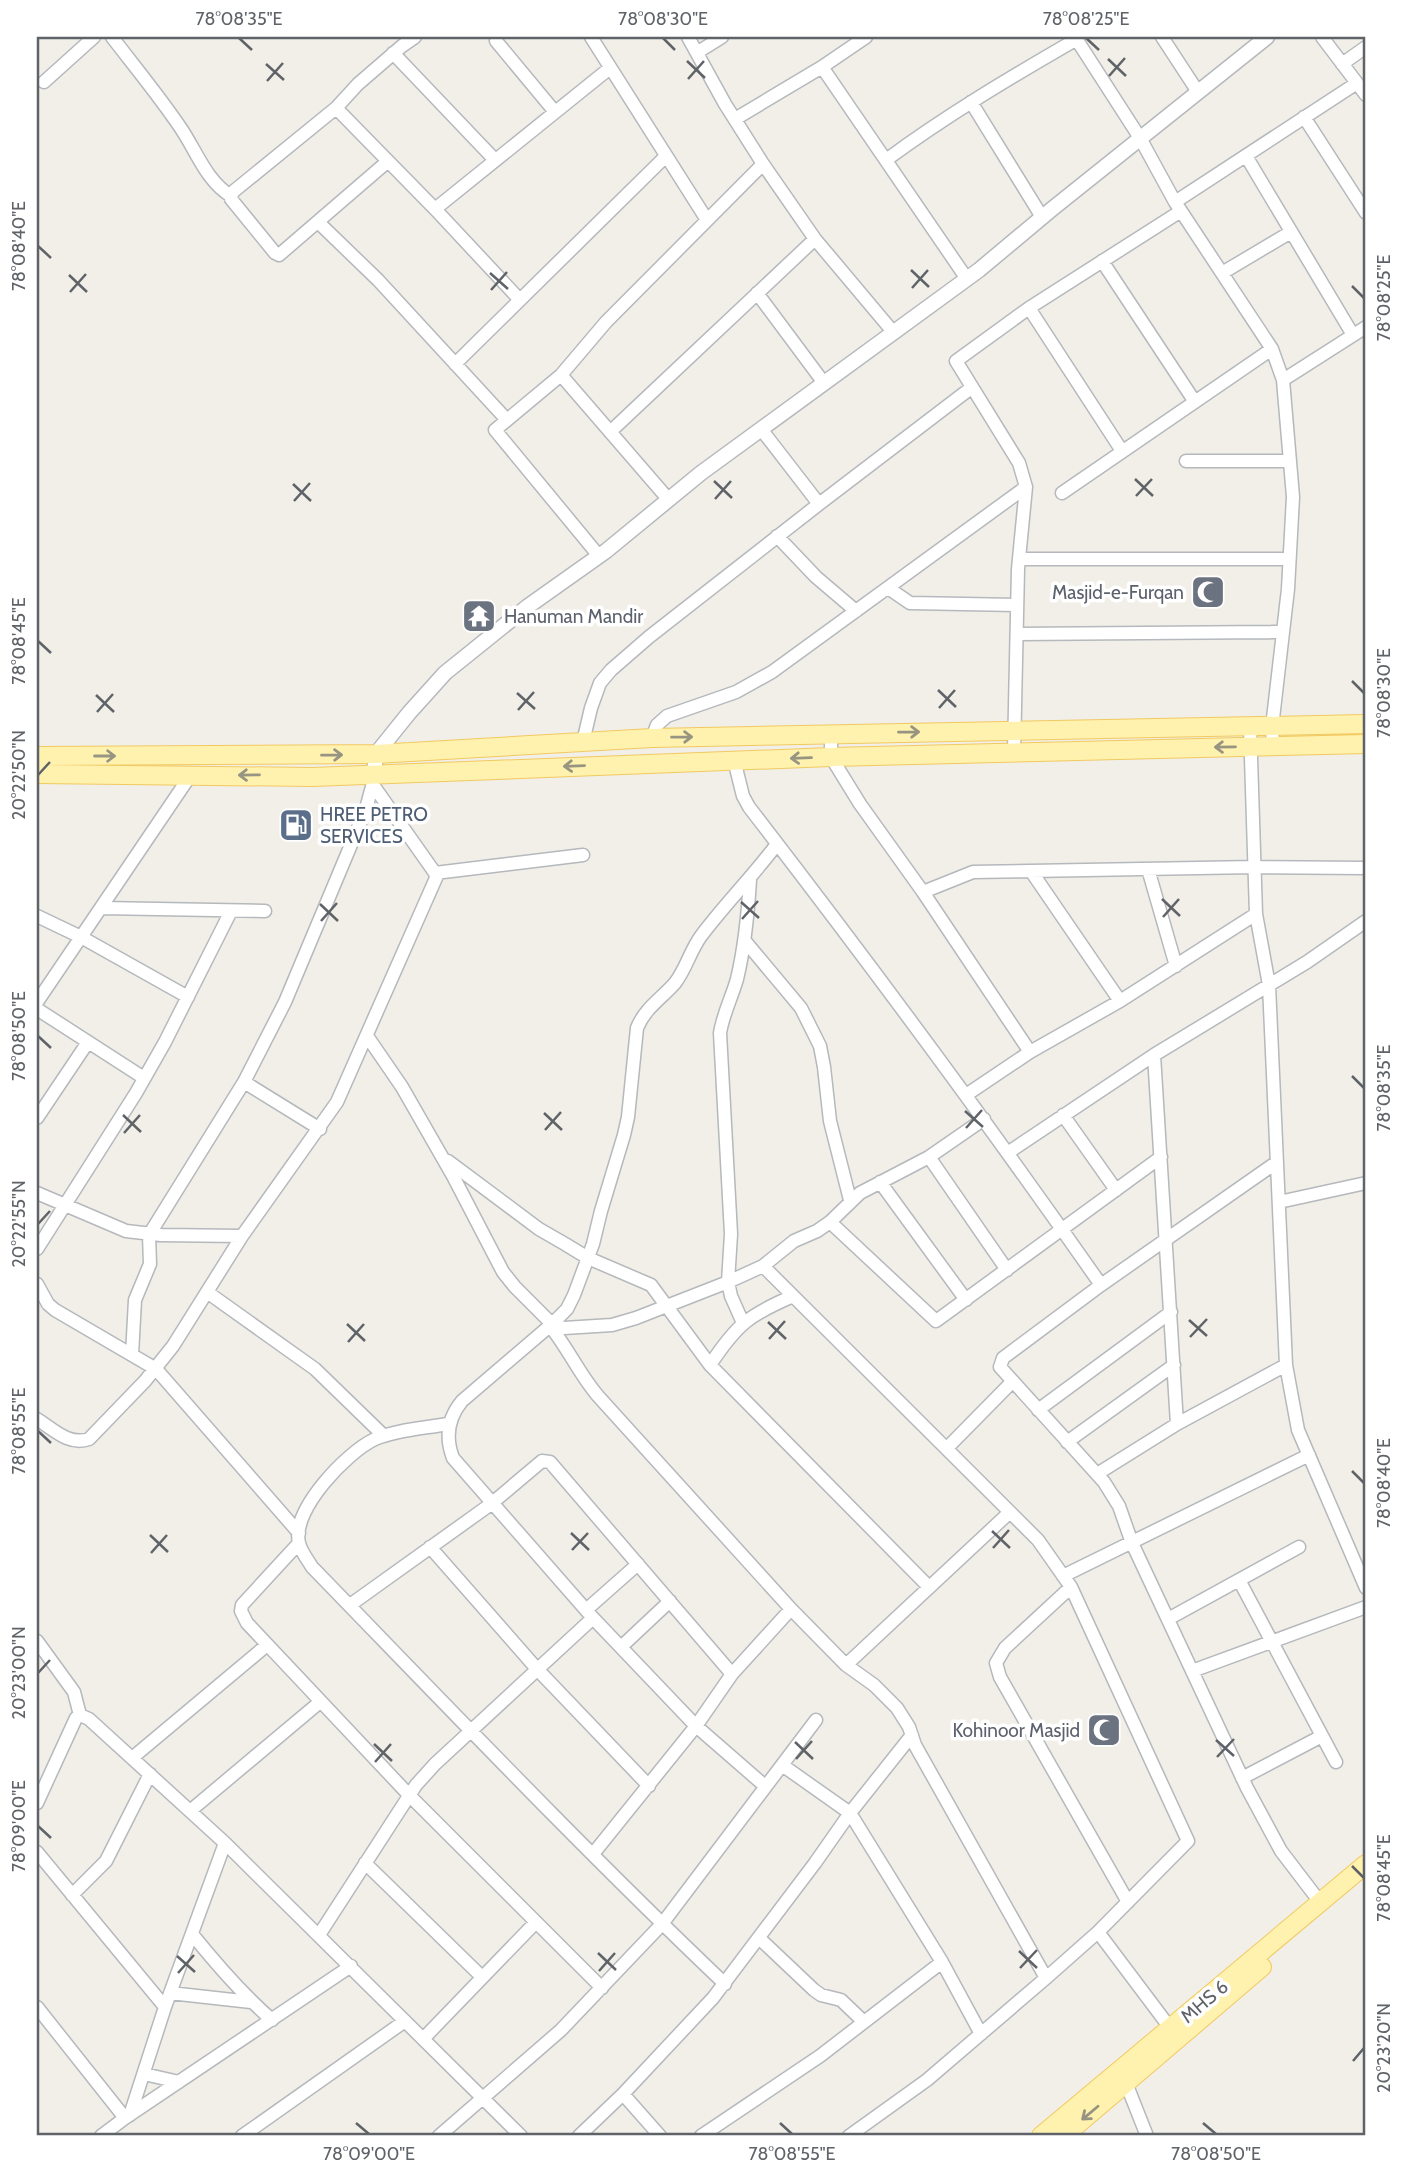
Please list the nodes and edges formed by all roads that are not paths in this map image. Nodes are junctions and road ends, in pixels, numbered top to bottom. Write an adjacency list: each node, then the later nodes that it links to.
1 (94, 37): 19 (street)
2 (112, 37): 35 (street)
3 (415, 37): 15 (street)
4 (590, 37): 18 (street)
5 (688, 37): 14 (street)
6 (722, 37): 14 (street)
7 (866, 37): 17 (street)
8 (1162, 37): 21 (street)
9 (1267, 37): 21 (street)
10 (1322, 37): 16 (street)
11 (1076, 38): 23 (street); 28 (street)
12 (496, 41): 25 (street)
13 (1366, 47): 16 (street)
14 (698, 52): 27 (street)
15 (393, 53): 24 (street); 31 (street)
16 (1342, 64): 20 (street)
17 (822, 67): 27 (street); 32 (street)
18 (610, 68): 25 (street); 30 (street)
19 (44, 82)
20 (1357, 83): 22 (street); 26 (street)
21 (1198, 92): 28 (street)
22 (1366, 94)
23 (971, 102): 32 (street); 39 (street)
24 (336, 108): 33 (street); 35 (street)
25 (555, 112): 31 (street)
26 (1304, 117): 29 (street); 38 (street)
27 (735, 119): 34 (street)
28 (1140, 138): 36 (street); 39 (street)
29 (1246, 156): 36 (street); 42 (street)
30 (665, 157): 40 (street); 48 (street)
31 (495, 160): 37 (street)
32 (886, 160): 46 (street)
33 (387, 162): 37 (street); 41 (street)
34 (763, 164): 40 (street); 43 (street)
35 (231, 196): 41 (street)
36 (1178, 207): 44 (street); 45 (street)
37 (435, 209): 48 (street)
38 (1366, 213)
39 (1042, 217): 46 (street)
40 (706, 220): 55 (street)
41 (318, 222): 54 (street)
42 (1291, 232): 45 (street); 52 (street)
43 (815, 239): 47 (street); 51 (street)
44 (1101, 261): 49 (street); 59 (street)
45 (1222, 273): 53 (street)
46 (967, 279): 51 (street)
47 (757, 293): 57 (street); 62 (street)
48 (520, 300): 54 (street)
49 (1029, 308): 58 (street); 63 (street)
50 (1366, 327): 52 (street)
51 (894, 333): 57 (street)
52 (1353, 335): 56 (street)
53 (1272, 349): 56 (street); 59 (street)
54 (455, 364): 60 (street)
55 (561, 375): 60 (street); 62 (street)
56 (1283, 380): 65 (street)
57 (824, 383): 61 (street)
58 (971, 387): 66 (street); 69 (street)
59 (1195, 402): 63 (street)
60 (507, 420): 71 (street)
61 (761, 429): 68 (street); 69 (street)
62 (610, 432): 68 (street)
63 (1122, 452): 67 (street)
64 (1186, 461): 65 (street)
65 (1290, 461): 73 (street)
66 (1026, 487): 72 (street); 74 (street)
67 (1062, 493)
68 (669, 499): 71 (street)
69 (819, 503): 70 (street)
70 (777, 536): 76 (street); 85 (street)
71 (598, 556): 90 (street)
72 (1019, 559): 73 (street); 75 (street)
73 (1289, 559): 77 (street)
74 (888, 588): 75 (street); 76 (street)
75 (1017, 605): 78 (street)
76 (856, 611): 84 (street)
77 (1283, 632): 78 (street); 81 (street)
78 (1017, 634): 82 (street)
79 (1366, 724): 81 (main road)
80 (1250, 727): 81 (main road); 82 (main road); 87 (street)
81 (1272, 727): 88 (street)
82 (1014, 731): 83 (main road, one-way to 82); 89 (street)
83 (831, 733): 84 (main road, one-way to 83); 92 (street)
84 (652, 738): 85 (main road)
85 (583, 742): 90 (main road)
86 (1366, 744): 88 (main road)
87 (1251, 746): 88 (main road); 89 (main road, one-way to 89); 99 (street)
88 (1273, 746)
89 (1014, 752): 92 (main road)
90 (376, 754): 91 (main road, one-way to 90); 96 (street)
91 (37, 756)
92 (831, 757): 93 (main road, one-way to 93); 105 (street)
93 (734, 760): 96 (main road, one-way to 96); 97 (street)
94 (37, 774): 95 (main road)
95 (190, 776): 96 (main road, one-way to 95); 106 (street)
96 (374, 779): 103 (street); 125 (street)
97 (777, 844): 104 (street); 126 (street)
98 (583, 855): 103 (street)
99 (1254, 867): 100 (street); 101 (street); 109 (street)
100 (1366, 868)
101 (1148, 869): 102 (street); 114 (street)
102 (1031, 871): 105 (street); 118 (street)
103 (435, 873): 120 (street)
104 (750, 880): 113 (street); 149 (street)
105 (923, 892): 122 (street)
106 (101, 908): 107 (street); 112 (street)
107 (231, 911): 108 (street); 117 (street)
108 (265, 911)
109 (1256, 914): 114 (street); 115 (street)
110 (37, 916): 112 (street)
111 (1366, 921): 115 (street)
112 (81, 937): 116 (street); 117 (street)
113 (745, 941): 140 (street); 152 (street)
114 (1175, 966): 118 (street)
115 (1269, 985): 123 (street); 135 (street)
116 (39, 993)
117 (188, 997): 124 (street)
118 (1121, 1001): 122 (street)
119 (37, 1009): 121 (street)
120 (367, 1036): 130 (street); 132 (street)
121 (88, 1042): 124 (street); 128 (street)
122 (1030, 1052): 126 (street)
123 (1154, 1055): 127 (street); 134 (street)
124 (144, 1078): 142 (street)
125 (244, 1082): 130 (street); 145 (street)
126 (966, 1095): 129 (street)
127 (1063, 1115): 131 (street); 138 (street)
128 (37, 1118)
129 (984, 1119): 131 (street); 133 (street)
130 (320, 1129): 146 (street)
131 (1009, 1152): 144 (street)
132 (442, 1157): 149 (street); 161 (street)
133 (929, 1157): 136 (street); 151 (street)
134 (1161, 1157): 138 (street); 147 (street)
135 (1277, 1162): 141 (street); 147 (street)
136 (880, 1182): 140 (street); 157 (street)
137 (1366, 1183): 141 (street)
138 (1116, 1190): 144 (street)
139 (37, 1193): 142 (street)
140 (850, 1200): 143 (street)
141 (1279, 1202): 165 (street)
142 (64, 1206): 145 (street); 148 (street)
143 (831, 1222): 150 (street); 157 (street)
144 (1062, 1229): 151 (street); 154 (street)
145 (149, 1235): 146 (street); 162 (street)
146 (242, 1236): 155 (street)
147 (1167, 1240): 154 (street); 159 (street)
148 (37, 1249)
149 (588, 1258): 158 (street); 161 (street)
150 (763, 1266): 152 (street); 156 (street)
151 (1007, 1270): 157 (street)
152 (729, 1282): 158 (street); 160 (street)
153 (37, 1284): 162 (street)
154 (1101, 1285): 167 (street)
155 (208, 1292): 166 (street); 172 (street)
156 (793, 1296): 160 (street); 174 (street)
157 (966, 1300)
158 (668, 1306): 161 (street); 163 (street)
159 (1171, 1312): 164 (street); 168 (street)
160 (743, 1323): 163 (street)
161 (551, 1325): 170 (street); 192 (street)
162 (131, 1355): 166 (street)
163 (710, 1365): 186 (street)
164 (1174, 1365): 171 (street); 173 (street)
165 (1286, 1365): 171 (street); 175 (street)
166 (156, 1369): 169 (street); 179 (street)
167 (1012, 1382): 168 (street); 174 (street)
168 (1038, 1410): 173 (street)
169 (37, 1419)
170 (448, 1424): 172 (street); 177 (street)
171 (1177, 1424): 176 (street)
172 (384, 1436): 179 (street)
173 (1067, 1442): 176 (street)
174 (947, 1448): 178 (street)
175 (1309, 1455): 180 (street); 188 (street)
176 (1097, 1474): 180 (street)
177 (491, 1504): 182 (street); 183 (street); 193 (street)
178 (1010, 1511): 184 (street); 186 (street)
179 (299, 1538): 190 (street); 197 (street)
180 (1132, 1543): 184 (street); 194 (street)
181 (1299, 1546): 185 (street)
182 (430, 1547): 190 (street); 200 (street)
183 (638, 1564): 189 (street); 193 (street)
184 (1063, 1576): 187 (street)
185 (1238, 1580): 194 (street); 196 (street)
186 (929, 1587): 199 (street)
187 (1071, 1587): 228 (street); 228 (street)
188 (1366, 1588)
189 (670, 1601): 198 (street); 202 (street)
190 (350, 1605): 207 (street)
191 (1366, 1607): 196 (street)
192 (791, 1609): 199 (street); 202 (street)
193 (590, 1614): 198 (street); 200 (street)
194 (1168, 1619): 201 (street)
195 (37, 1641): 204 (street)
196 (1271, 1642): 201 (street); 209 (street)
197 (267, 1644): 203 (street); 210 (street)
198 (621, 1647): 206 (street)
199 (846, 1665): 208 (street)
200 (537, 1669): 207 (street); 215 (street)
201 (1192, 1671): 214 (street)
202 (733, 1674): 206 (street)
203 (320, 1702): 217 (street); 219 (street)
204 (80, 1715): 210 (street); 218 (street)
205 (817, 1720): 212 (street)
206 (696, 1726): 215 (street); 216 (street)
207 (471, 1730): 217 (street); 223 (street)
208 (912, 1735): 220 (street); 239 (street)
209 (1322, 1736): 211 (street); 214 (street)
210 (132, 1758): 213 (street)
211 (1336, 1762)
212 (782, 1765): 216 (street); 220 (street)
213 (150, 1774): 219 (street); 227 (street)
214 (1242, 1778): 229 (street)
215 (649, 1786): 223 (street)
216 (765, 1786): 231 (street)
217 (408, 1795): 224 (street); 230 (street)
218 (37, 1803)
219 (190, 1811): 221 (street)
220 (850, 1813): 235 (street); 236 (street)
221 (225, 1843): 233 (street); 234 (street)
222 (37, 1852): 227 (street)
223 (593, 1854): 231 (street)
224 (365, 1863): 234 (street); 238 (street)
225 (1366, 1864): 229 (main road, MHS 6)
226 (1366, 1879): 249 (main road)
227 (72, 1895): 245 (street)
228 (1128, 1902): 232 (street)
229 (1320, 1902): 249 (main road, MHS 6)
230 (536, 1922): 238 (street); 241 (street)
231 (662, 1924): 240 (street); 241 (street)
232 (1098, 1932): 239 (street); 249 (street)
233 (192, 1934): 242 (street); 243 (street)
234 (319, 1935): 237 (street)
235 (759, 1938): 240 (street); 248 (street)
236 (942, 1962): 248 (street); 250 (street)
237 (351, 1966): 246 (street); 247 (street)
238 (482, 1977): 251 (street)
239 (1046, 1978): 250 (street)
240 (725, 1984): 255 (street)
241 (602, 1988): 256 (street)
242 (170, 1993): 243 (street); 245 (street)
243 (251, 2002): 246 (street)
244 (37, 2007): 257 (street)
245 (165, 2007): 252 (street)
246 (272, 2020): 253 (street)
247 (405, 2021): 251 (street); 258 (street)
248 (864, 2022): 264 (street)
249 (1175, 2033): 254 (main road); 266 (main road, MHS 6)
250 (981, 2034): 265 (street)
251 (423, 2039): 256 (street)
252 (144, 2074): 253 (street); 257 (street)
253 (179, 2082): 257 (street)
254 (1126, 2083): 267 (main road, one-way to 267); 268 (street)
255 (623, 2094): 262 (street); 263 (street)
256 (483, 2099): 260 (street); 261 (street)
257 (128, 2117): 259 (street)
258 (248, 2134)
259 (101, 2136)
260 (439, 2136)
261 (521, 2136)
262 (579, 2136)
263 (660, 2136)
264 (702, 2136)
265 (849, 2136)
266 (1041, 2136)
267 (1064, 2136)
268 (1147, 2136)

